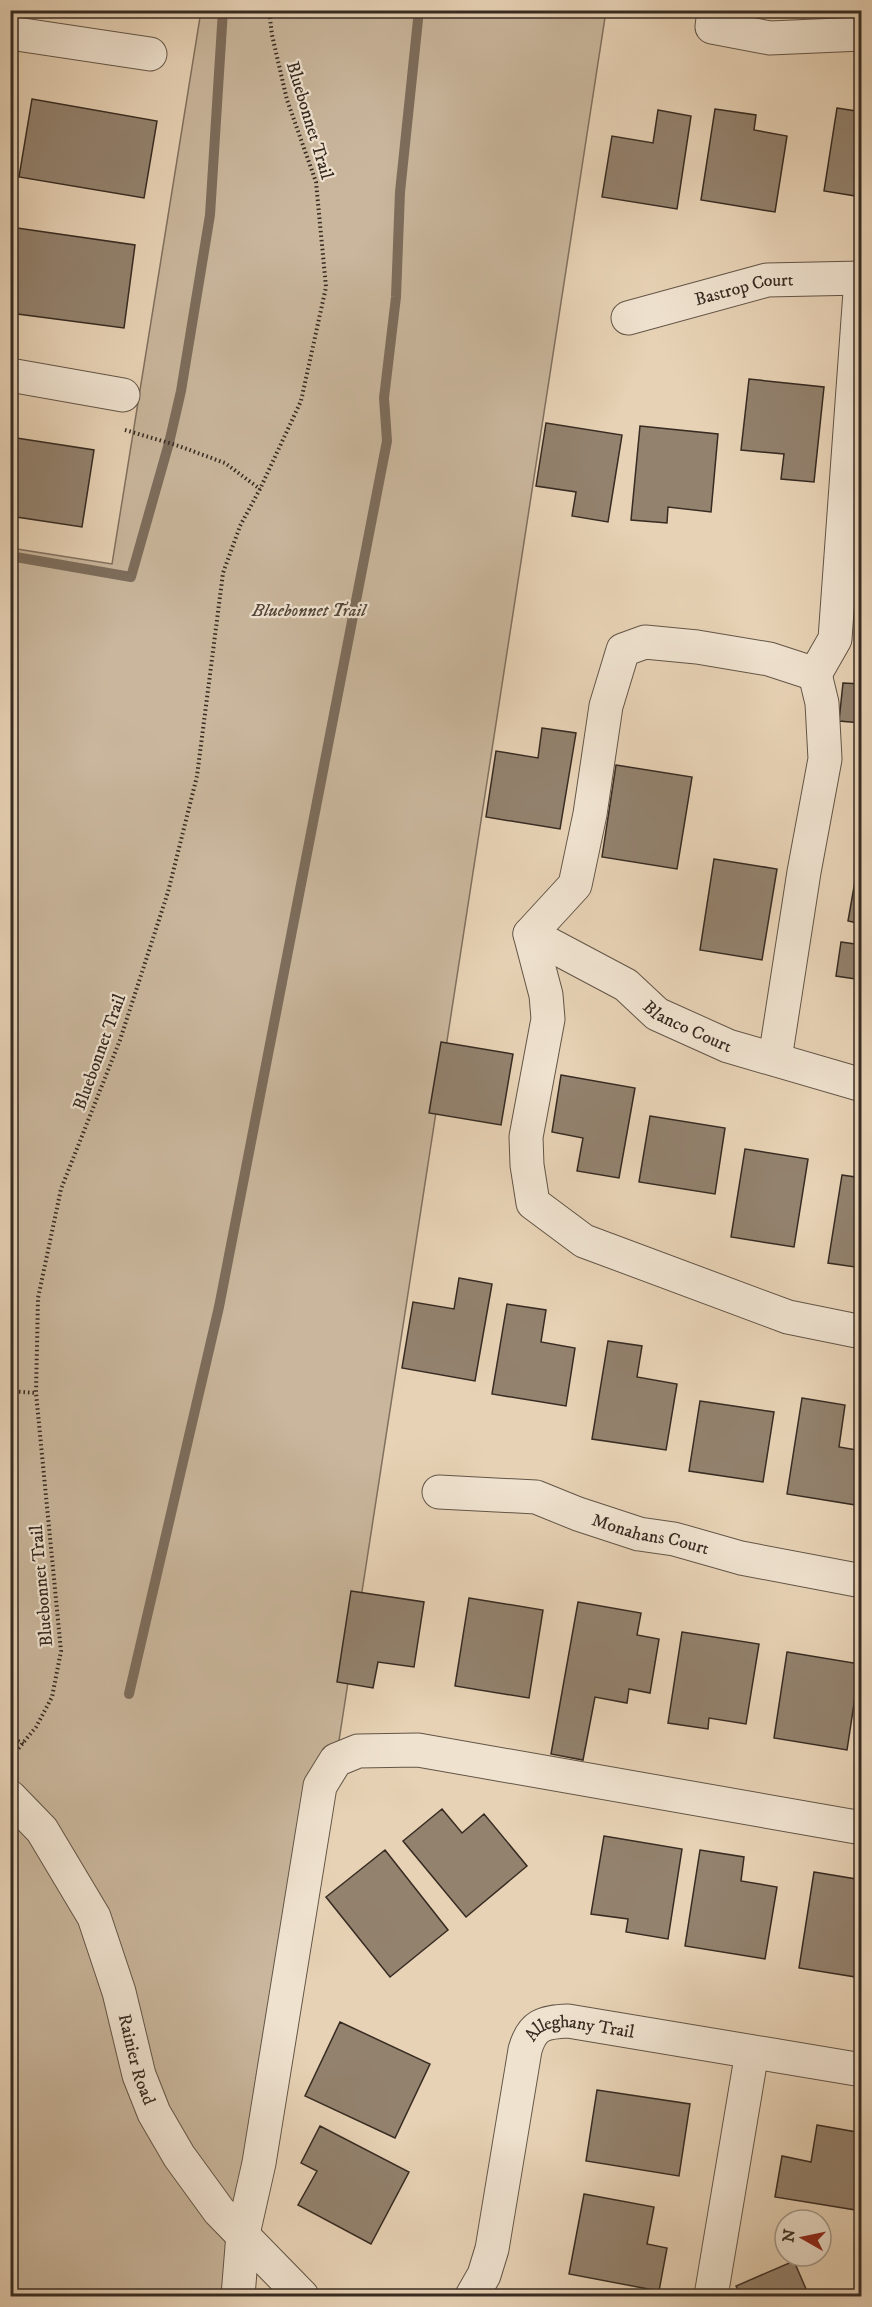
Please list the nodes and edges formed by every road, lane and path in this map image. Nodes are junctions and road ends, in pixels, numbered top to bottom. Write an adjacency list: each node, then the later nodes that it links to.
1 (270, 10): 10 (path, Bluebonnet Trail)
2 (714, 10): 4 (street)
3 (10, 33): 5 (street)
4 (861, 34)
5 (150, 54)
6 (861, 278): 7 (street, Bastrop Court); 11 (street)
7 (628, 318)
8 (10, 375): 9 (street)
9 (123, 395): 10 (path)
10 (260, 489): 17 (path, Bluebonnet Trail)
11 (815, 674): 12 (street); 13 (street)
12 (530, 934): 13 (street, Blanco Court); 15 (street)
13 (775, 1059): 14 (street, Blanco Court)
14 (861, 1085)
15 (861, 1332)
16 (10, 1391): 17 (path)
17 (36, 1393): 21 (path, Bluebonnet Trail)
18 (439, 1492): 19 (street, Monahans Court)
19 (861, 1581)
20 (10, 1737): 21 (path)
21 (24, 1744): 22 (path, Bluebonnet Trail)
22 (10, 1759)
23 (10, 1797): 27 (street, Rainier Road)
24 (861, 1828): 27 (street)
25 (752, 2052): 26 (street, Alleghany Trail); 30 (street, Alleghany Trail); 31 (street)
26 (861, 2070)
27 (243, 2234): 28 (street); 29 (street, Rainier Road)
28 (238, 2296)
29 (302, 2296)
30 (472, 2296)
31 (711, 2296)

